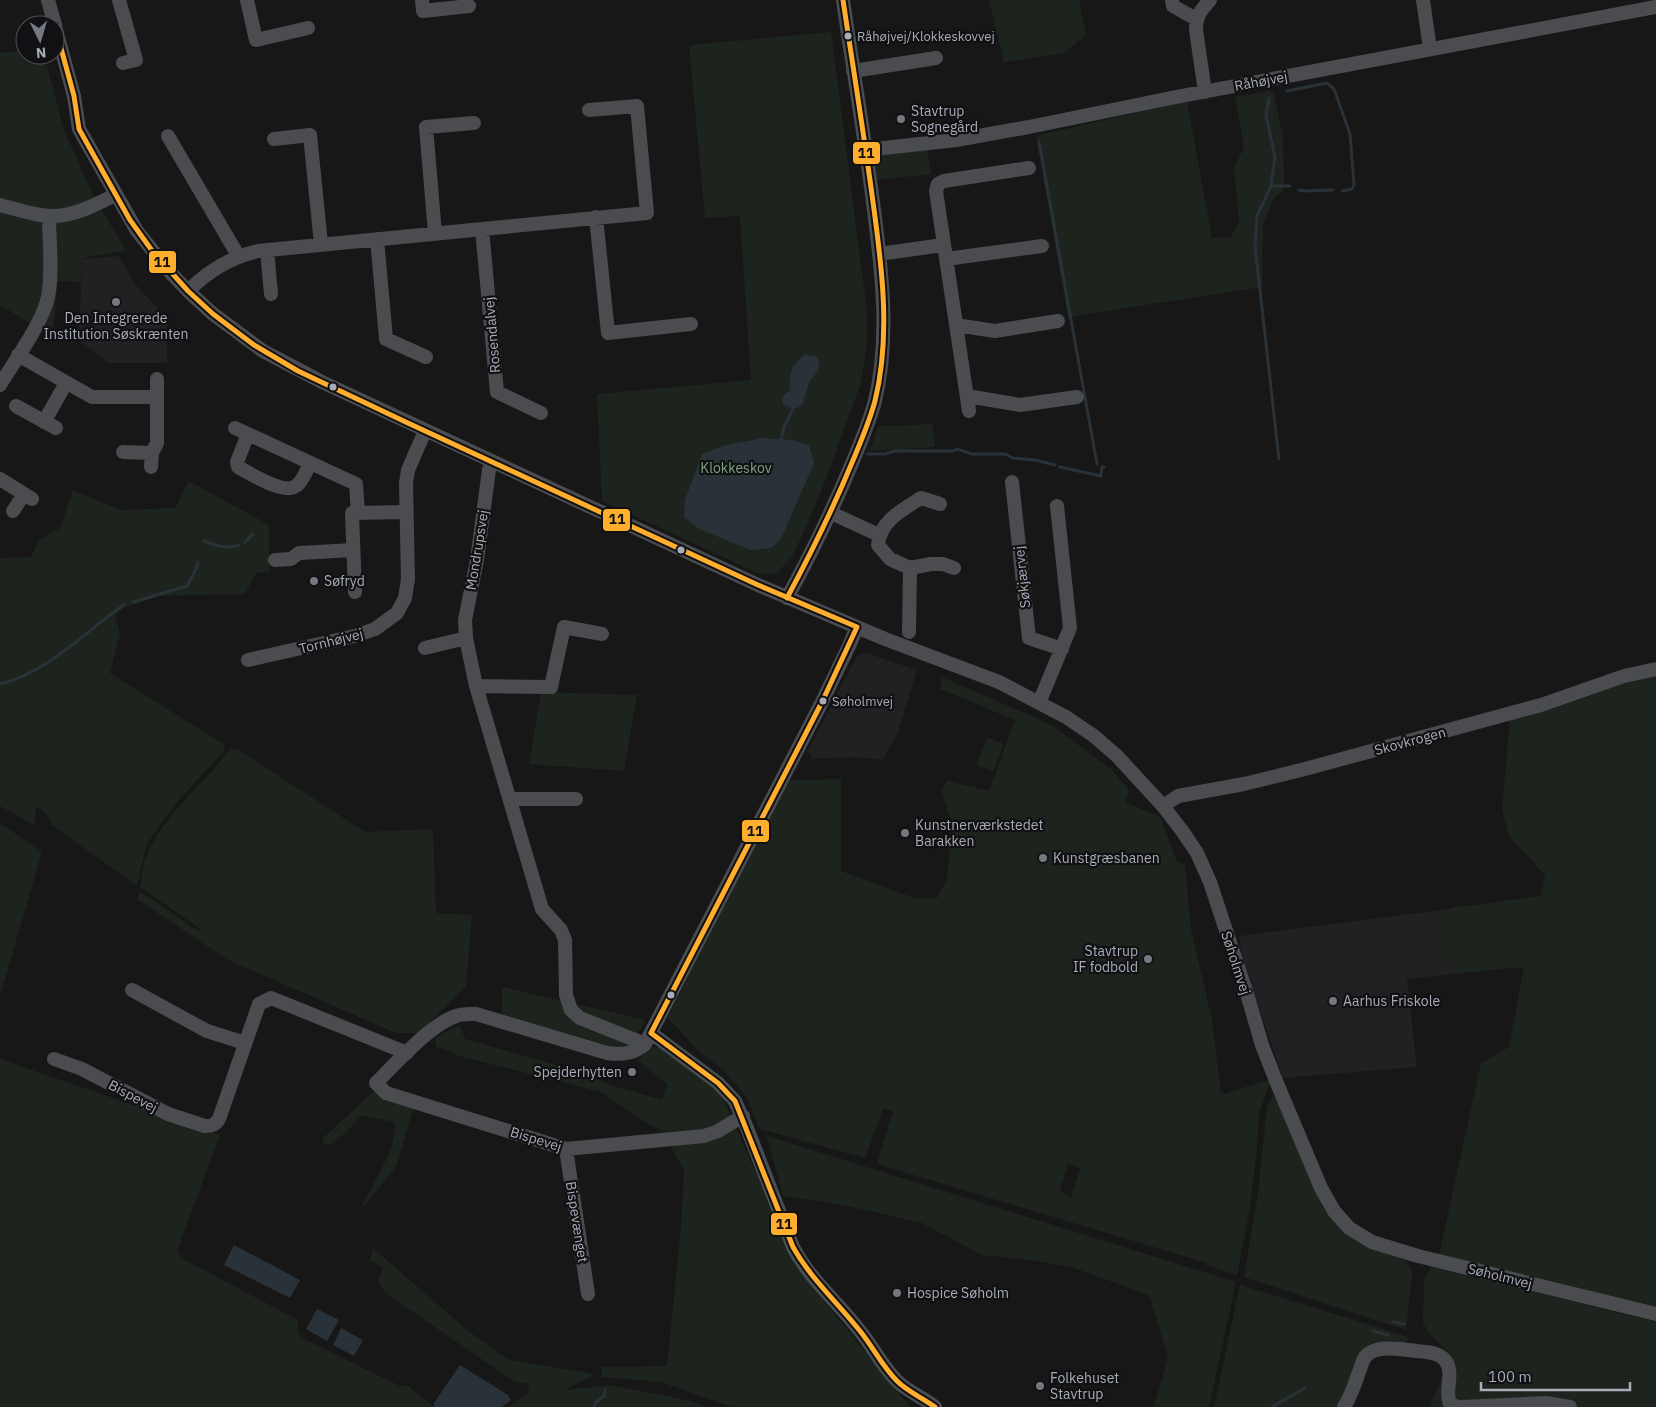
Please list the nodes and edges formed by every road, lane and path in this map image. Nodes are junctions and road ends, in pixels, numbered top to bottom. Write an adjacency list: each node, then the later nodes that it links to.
1 (48, 0): 12 (street, Søholmvej)
2 (119, 0): 18 (street)
3 (247, 0): 14 (street)
4 (422, 0): 10 (street)
5 (843, 0): 19 (street)
6 (1172, 0): 13 (street)
7 (1210, 0): 13 (street)
8 (1424, 0): 15 (street)
9 (1632, 5): 11 (street, Råhøjvej); 15 (street, Råhøjvej)
10 (469, 6)
11 (1656, 7)
12 (52, 15)
13 (1196, 20): 20 (street)
14 (308, 28)
15 (1430, 49): 20 (street, Råhøjvej)
16 (936, 58): 19 (street)
17 (65, 63): 27 (street, Søholmvej)
18 (123, 63)
19 (853, 72): 25 (street)
20 (1206, 92): 25 (street, Råhøjvej)
21 (589, 110): 30 (street)
22 (474, 123): 32 (street)
23 (168, 136): 39 (street)
24 (274, 139): 34 (street)
25 (866, 150): 38 (street)
26 (1029, 168): 35 (street)
27 (115, 194): 29 (street); 41 (street, Søholmvej)
28 (0, 205): 29 (street)
29 (48, 216): 46 (street)
30 (596, 217): 31 (street); 44 (street)
31 (482, 228): 32 (street); 56 (street, Rosendalvej)
32 (435, 233): 33 (street)
33 (377, 239): 34 (street); 47 (street)
34 (321, 244): 37 (street)
35 (944, 244): 38 (street); 40 (street)
36 (1042, 246): 40 (street)
37 (267, 250): 39 (street); 42 (street)
38 (879, 254): 69 (street)
39 (239, 257): 41 (street)
40 (946, 259): 45 (street)
41 (188, 292): 58 (street, Søholmvej)
42 (271, 294)
43 (1058, 321): 45 (street)
44 (691, 324)
45 (956, 326): 51 (street)
46 (18, 355): 49 (street); 50 (street)
47 (426, 357)
48 (157, 379): 52 (street)
49 (66, 383): 52 (street); 54 (street)
50 (0, 385)
51 (967, 396): 53 (street); 55 (street)
52 (157, 397): 60 (street)
53 (1077, 397)
54 (16, 406)
55 (969, 411)
56 (541, 413)
57 (235, 428): 59 (street)
58 (425, 431): 61 (street, Søholmvej); 68 (street, Tornhøjvej)
59 (248, 434): 62 (street); 62 (street)
60 (122, 452)
61 (492, 462): 77 (street, Søholmvej); 81 (street, Mondrupsvej)
62 (310, 463): 70 (street)
63 (0, 479): 67 (street)
64 (1012, 482): 83 (street, Søkjærvej)
65 (940, 504): 71 (street)
66 (1057, 506): 83 (street)
67 (13, 511)
68 (406, 512): 70 (street); 84 (street, Tornhøjvej)
69 (831, 512): 71 (street); 77 (street)
70 (358, 513): 72 (street)
71 (879, 535): 74 (street)
72 (353, 550): 73 (street); 76 (street)
73 (275, 560)
74 (910, 568): 75 (street); 79 (street)
75 (954, 568)
76 (355, 592)
77 (787, 598): 78 (street, Søholmvej)
78 (856, 627): 87 (street, Søholmvej); 92 (street)
79 (909, 632)
80 (602, 634): 86 (street)
81 (466, 638): 82 (street); 86 (street, Mondrupsvej)
82 (424, 648)
83 (1062, 649): 87 (street)
84 (248, 660)
85 (1656, 669): 90 (street, Skovkrogen)
86 (476, 686): 88 (street, Mondrupsvej)
87 (1039, 703): 90 (street, Søholmvej)
88 (510, 799): 89 (street); 92 (street, Mondrupsvej)
89 (576, 799)
90 (1163, 806): 99 (street, Søholmvej)
91 (132, 990): 93 (street)
92 (648, 1038): 94 (street, Bispevej); 96 (street)
93 (245, 1044): 94 (street, Bispevej); 95 (street, Bispevej)
94 (407, 1053): 97 (street, Bispevej)
95 (54, 1059)
96 (742, 1116): 97 (street, Bispevej); 100 (street)
97 (566, 1149): 98 (street, Bispevænget)
98 (588, 1294)
99 (1656, 1314)
100 (935, 1407)
101 (1344, 1407): 102 (street)
102 (1458, 1407)
103 (1462, 1407): 104 (street)
104 (1570, 1407)

